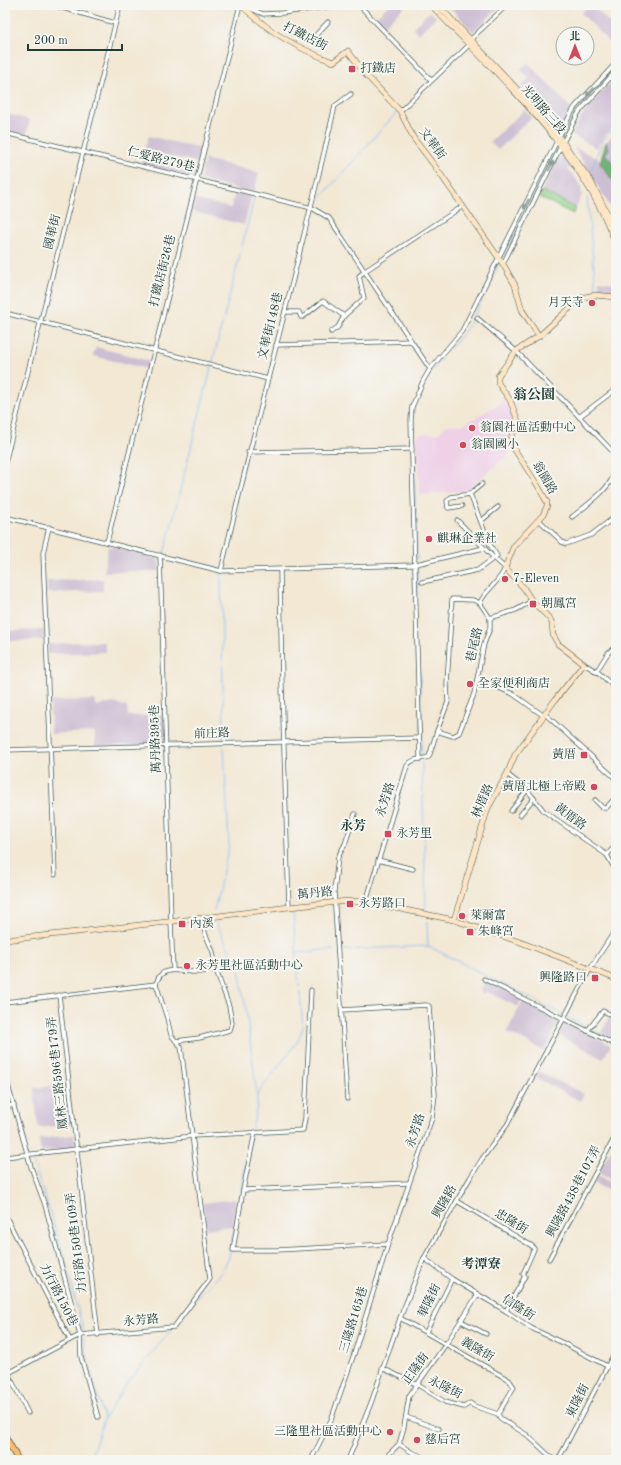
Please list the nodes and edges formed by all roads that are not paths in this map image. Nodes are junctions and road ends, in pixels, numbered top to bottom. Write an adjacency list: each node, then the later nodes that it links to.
1 (52, 5): 10 (street)
2 (120, 5): 10 (street, 國華街)
3 (240, 5): 4 (street); 14 (street, 打鐵店街); 23 (street, 打鐵店街26巷)
4 (341, 5)
5 (359, 5): 17 (street)
6 (431, 5): 13 (street, 光明路三段)
7 (438, 5): 12 (street, 光明路三段)
8 (507, 5): 12 (street)
9 (328, 22): 11 (street)
10 (115, 23): 22 (street, 國華街)
11 (314, 37)
12 (471, 40): 13 (street); 21 (street, 光明路三段)
13 (469, 45): 17 (street); 21 (street, 光明路三段)
14 (343, 53): 19 (street, 文華街)
15 (616, 63): 21 (street, one-way to 21)
16 (616, 71): 21 (street)
17 (430, 80): 19 (street)
18 (351, 94): 25 (street, 文華街148巷)
19 (399, 110): 24 (street, 文華街)
20 (5, 133): 22 (street, 仁愛路279巷)
21 (560, 141): 26 (street, 光明路三段); 27 (street, 光明路三段); 28 (street, one-way to 28); 29 (street, one-way to 21)
22 (82, 151): 23 (street, 仁愛路279巷); 36 (street, 國華街)
23 (196, 179): 25 (street, 仁愛路279巷); 41 (street, 打鐵店街26巷)
24 (463, 206): 28 (street, 文華街); 30 (street)
25 (312, 207): 30 (street); 32 (street, 文華街148巷)
26 (616, 231)
27 (616, 245)
28 (498, 258): 29 (street); 43 (street)
29 (503, 264): 38 (street)
30 (365, 271): 34 (street); 39 (street)
31 (616, 297): 38 (street, 翁園路)
32 (285, 312): 34 (street); 40 (street, 文華街148巷)
33 (5, 313): 36 (street)
34 (344, 316): 37 (street)
35 (477, 318): 42 (street)
36 (41, 322): 41 (street); 50 (street, 國華街)
37 (331, 332)
38 (539, 336): 42 (street, 翁園路)
39 (411, 341): 40 (street); 43 (street)
40 (276, 345): 44 (street, 文華街148巷)
41 (154, 351): 44 (street); 63 (street, 打鐵店街26巷)
42 (516, 351): 46 (street); 60 (street, 翁園路)
43 (430, 369): 47 (street)
44 (268, 379): 48 (street, 文華街148巷)
45 (616, 389): 46 (street)
46 (578, 417): 49 (street)
47 (412, 449): 48 (street); 67 (street)
48 (248, 452): 69 (street, 文華街148巷)
49 (616, 455)
50 (5, 463)
51 (614, 473): 58 (street)
52 (482, 484): 53 (street)
53 (470, 494): 54 (street); 61 (street)
54 (462, 506)
55 (498, 507): 61 (street)
56 (616, 516): 60 (street)
57 (5, 517): 62 (street)
58 (572, 517)
59 (457, 520): 64 (street)
60 (539, 520): 68 (street, 翁園路)
61 (481, 521): 66 (street)
62 (49, 528): 63 (street); 85 (street)
63 (107, 542): 65 (street)
64 (484, 548): 66 (street); 67 (street)
65 (160, 555): 69 (street); 84 (street, 萬丹路395巷)
66 (494, 558): 68 (street); 71 (street)
67 (415, 564): 70 (street); 82 (street)
68 (505, 568): 72 (street); 73 (street, 翁園路)
69 (219, 570): 70 (street)
70 (280, 570): 83 (street)
71 (422, 582)
72 (532, 601): 74 (street); 76 (street)
73 (480, 603): 74 (street); 81 (street)
74 (490, 618): 78 (street, 巷尾路)
75 (616, 646): 77 (street)
76 (584, 664): 77 (street); 80 (street, 林厝路)
77 (596, 672): 79 (street)
78 (478, 679): 80 (street); 81 (street, 巷尾路)
79 (616, 689)
80 (545, 715): 88 (street, 林厝路); 89 (street)
81 (437, 731): 87 (street)
82 (419, 738): 83 (street, 前庄路); 87 (street)
83 (283, 742): 84 (street, 前庄路); 105 (street)
84 (166, 746): 85 (street, 前庄路); 108 (street, 萬丹路395巷)
85 (49, 749): 86 (street, 前庄路); 102 (street)
86 (5, 750)
87 (420, 759): 99 (street, 永芳路)
88 (507, 774): 90 (street, 黃厝路); 107 (street, 林厝路)
89 (616, 779)
90 (527, 790): 92 (street, 黃厝路); 94 (street)
91 (616, 797): 93 (street)
92 (534, 798): 96 (street); 98 (street, 黃厝路)
93 (595, 800)
94 (511, 811)
95 (355, 814): 103 (street)
96 (520, 816)
97 (616, 845): 98 (street)
98 (608, 855): 101 (street)
99 (378, 860): 100 (street); 104 (street, 永芳路)
100 (413, 870)
101 (616, 871)
102 (54, 875)
103 (334, 902): 104 (street, 萬丹路); 105 (street, 萬丹路); 120 (street)
104 (366, 902): 107 (street, 萬丹路)
105 (289, 906): 106 (street, 萬丹路)
106 (204, 918): 108 (street, 萬丹路); 113 (street)
107 (454, 920): 111 (street, 萬丹路)
108 (171, 921): 110 (street, 萬丹路); 112 (street, 萬丹路395巷)
109 (616, 929): 111 (street, 興隆路)
110 (5, 940)
111 (590, 969): 115 (street, 萬丹路); 121 (street, 興隆路)
112 (173, 970): 113 (street); 116 (street)
113 (216, 970): 124 (street)
114 (484, 979): 121 (street)
115 (616, 979)
116 (156, 984): 118 (street); 124 (street, 永芳路)
117 (311, 990): 130 (street)
118 (59, 995): 119 (street); 133 (street, 鳳林三路596巷179弄)
119 (5, 1002)
120 (342, 1010): 127 (street); 136 (street, 永芳路)
121 (564, 1017): 123 (street); 138 (street, 興隆路)
122 (616, 1017): 123 (street)
123 (588, 1029): 125 (street)
124 (176, 1041): 132 (street, 永芳路)
125 (616, 1045)
126 (5, 1075): 129 (street)
127 (347, 1099)
128 (5, 1106): 129 (street)
129 (14, 1106): 134 (street)
130 (255, 1132): 132 (street); 137 (street)
131 (616, 1135): 142 (street, 興隆路438巷107弄)
132 (193, 1136): 133 (street); 151 (street, 永芳路)
133 (76, 1149): 134 (street); 151 (street, 力行路150巷109弄)
134 (27, 1154): 135 (street); 150 (street)
135 (5, 1157)
136 (409, 1183): 137 (street); 140 (street, 三隆路165巷)
137 (243, 1190): 140 (street)
138 (457, 1201): 141 (street, 興隆路); 145 (street, 忠隆街)
139 (5, 1215): 152 (street, 力行路150巷)
140 (388, 1244): 169 (street, 三隆路165巷)
141 (424, 1258): 143 (street, 信隆街); 146 (street, 興隆路)
142 (549, 1259)
143 (452, 1279): 144 (street, 信隆街); 148 (street, 華隆街)
144 (478, 1294): 145 (street, 信隆街); 147 (street, 正隆街)
145 (506, 1312): 155 (street, 信隆街)
146 (400, 1318): 148 (street, 義隆街); 156 (street, 興隆路)
147 (461, 1321): 149 (street); 153 (street, 正隆街)
148 (426, 1332): 153 (street, 義隆街)
149 (486, 1334)
150 (80, 1335): 151 (street, 力行路150巷); 152 (street); 161 (street)
151 (98, 1335)
152 (70, 1340): 157 (street, 力行路150巷)
153 (446, 1344): 158 (street, 正隆街); 160 (street, 義隆街)
154 (616, 1350): 155 (street, 東隆街)
155 (607, 1366): 174 (street, 東隆街)
156 (382, 1368): 158 (street, 永隆街); 170 (street, 興隆路)
157 (7, 1374): 159 (street)
158 (418, 1385): 160 (street, 永隆街); 162 (street, 正隆街)
159 (28, 1413)
160 (498, 1414): 173 (street, 永隆街)
161 (98, 1417)
162 (406, 1417): 163 (street); 166 (street, 正隆街)
163 (439, 1429)
164 (5, 1436): 168 (main road)
165 (5, 1444): 167 (main road)
166 (399, 1444): 171 (street, 正隆街); 172 (street)
167 (14, 1460)
168 (18, 1460)
169 (311, 1460)
170 (348, 1460)
171 (385, 1460)
172 (432, 1460)
173 (554, 1460)
174 (558, 1460)

